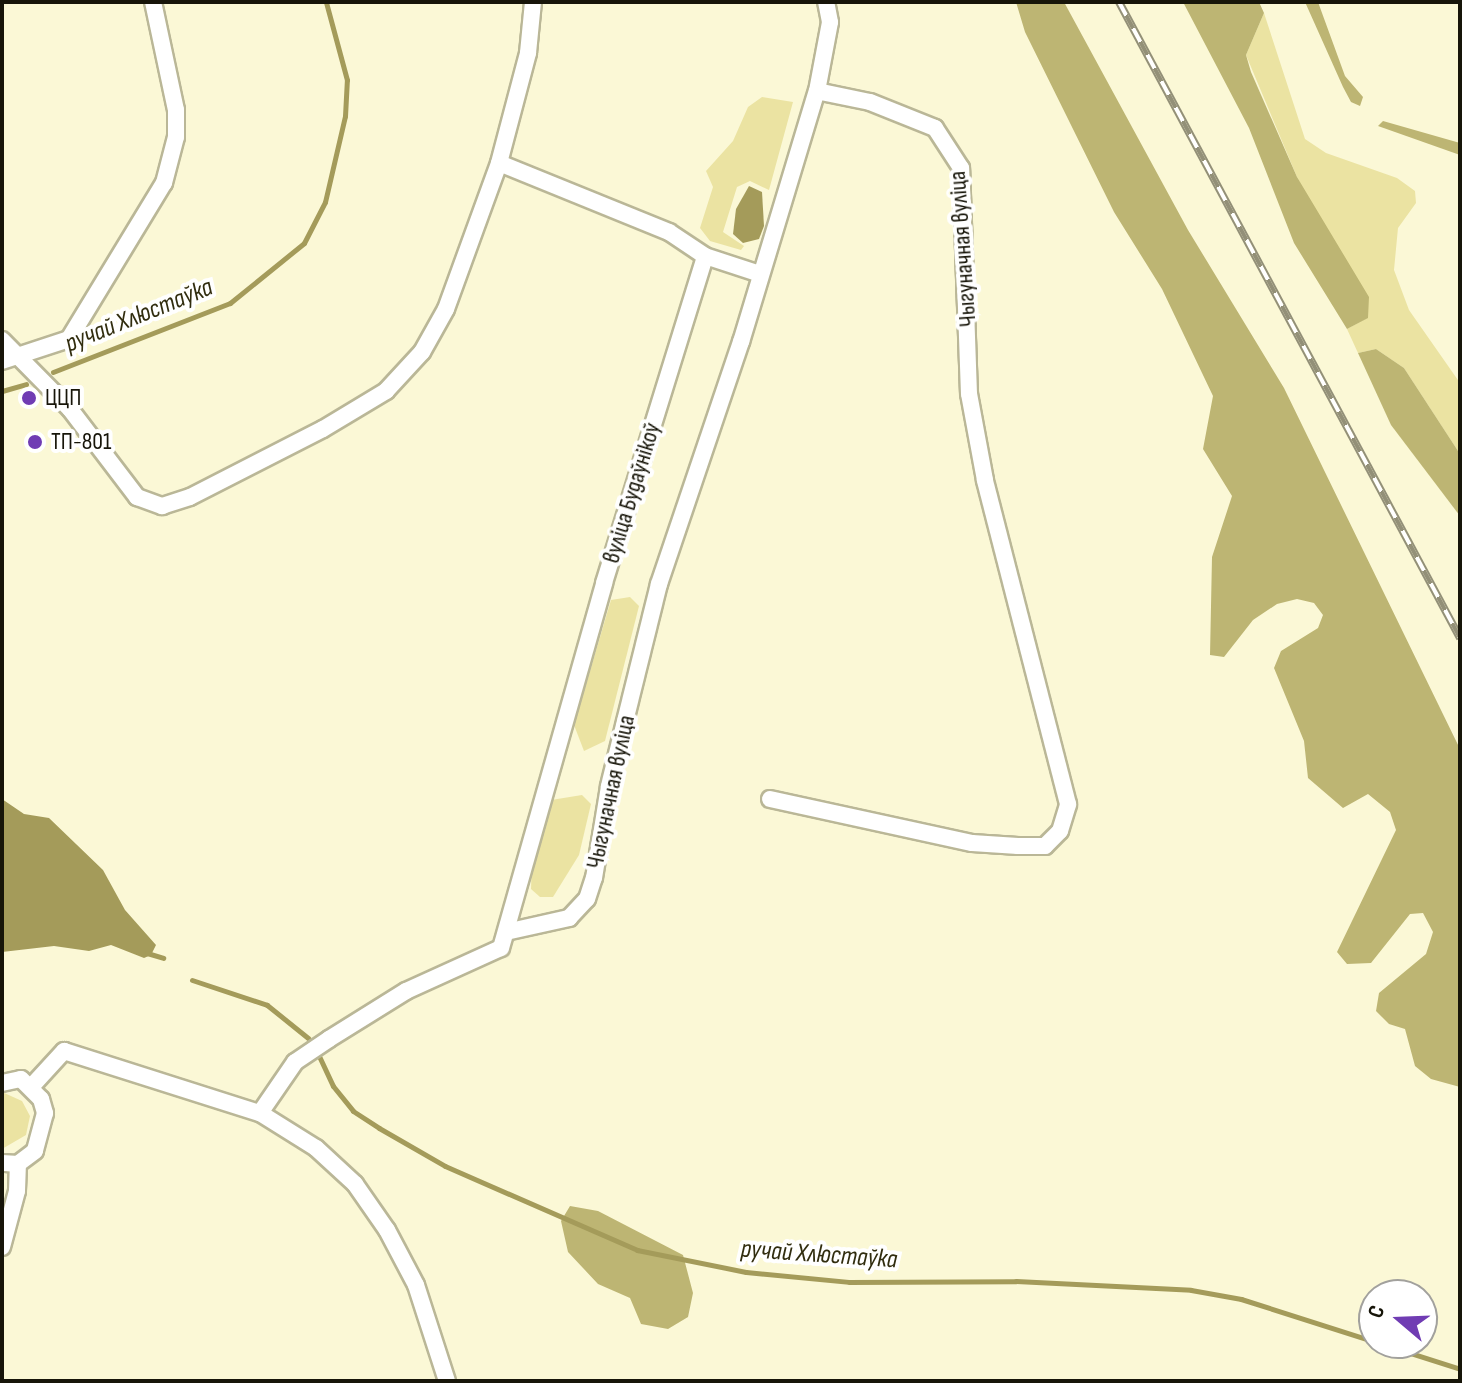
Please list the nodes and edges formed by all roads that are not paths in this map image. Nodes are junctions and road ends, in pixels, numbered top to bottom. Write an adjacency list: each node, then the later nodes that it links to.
1 (153, 2): 9 (street)
2 (533, 2): 5 (street)
3 (826, 2): 4 (street)
4 (817, 91): 7 (street, Чыгуначная вуліца); 10 (street, Чыгуначная вуліца)
5 (499, 163): 6 (street); 9 (street)
6 (705, 256): 7 (street); 11 (street, вуліца Будаўнікоў)
7 (760, 274): 11 (street, Чыгуначная вуліца)
8 (2, 340): 9 (street)
9 (8, 357)
10 (770, 799)
11 (504, 940): 14 (street, Чыгуначная вуліца)
12 (2, 1083): 13 (street)
13 (31, 1087): 14 (street); 15 (street)
14 (260, 1113): 17 (street)
15 (10, 1164): 16 (street)
16 (2, 1247)
17 (447, 1381)

